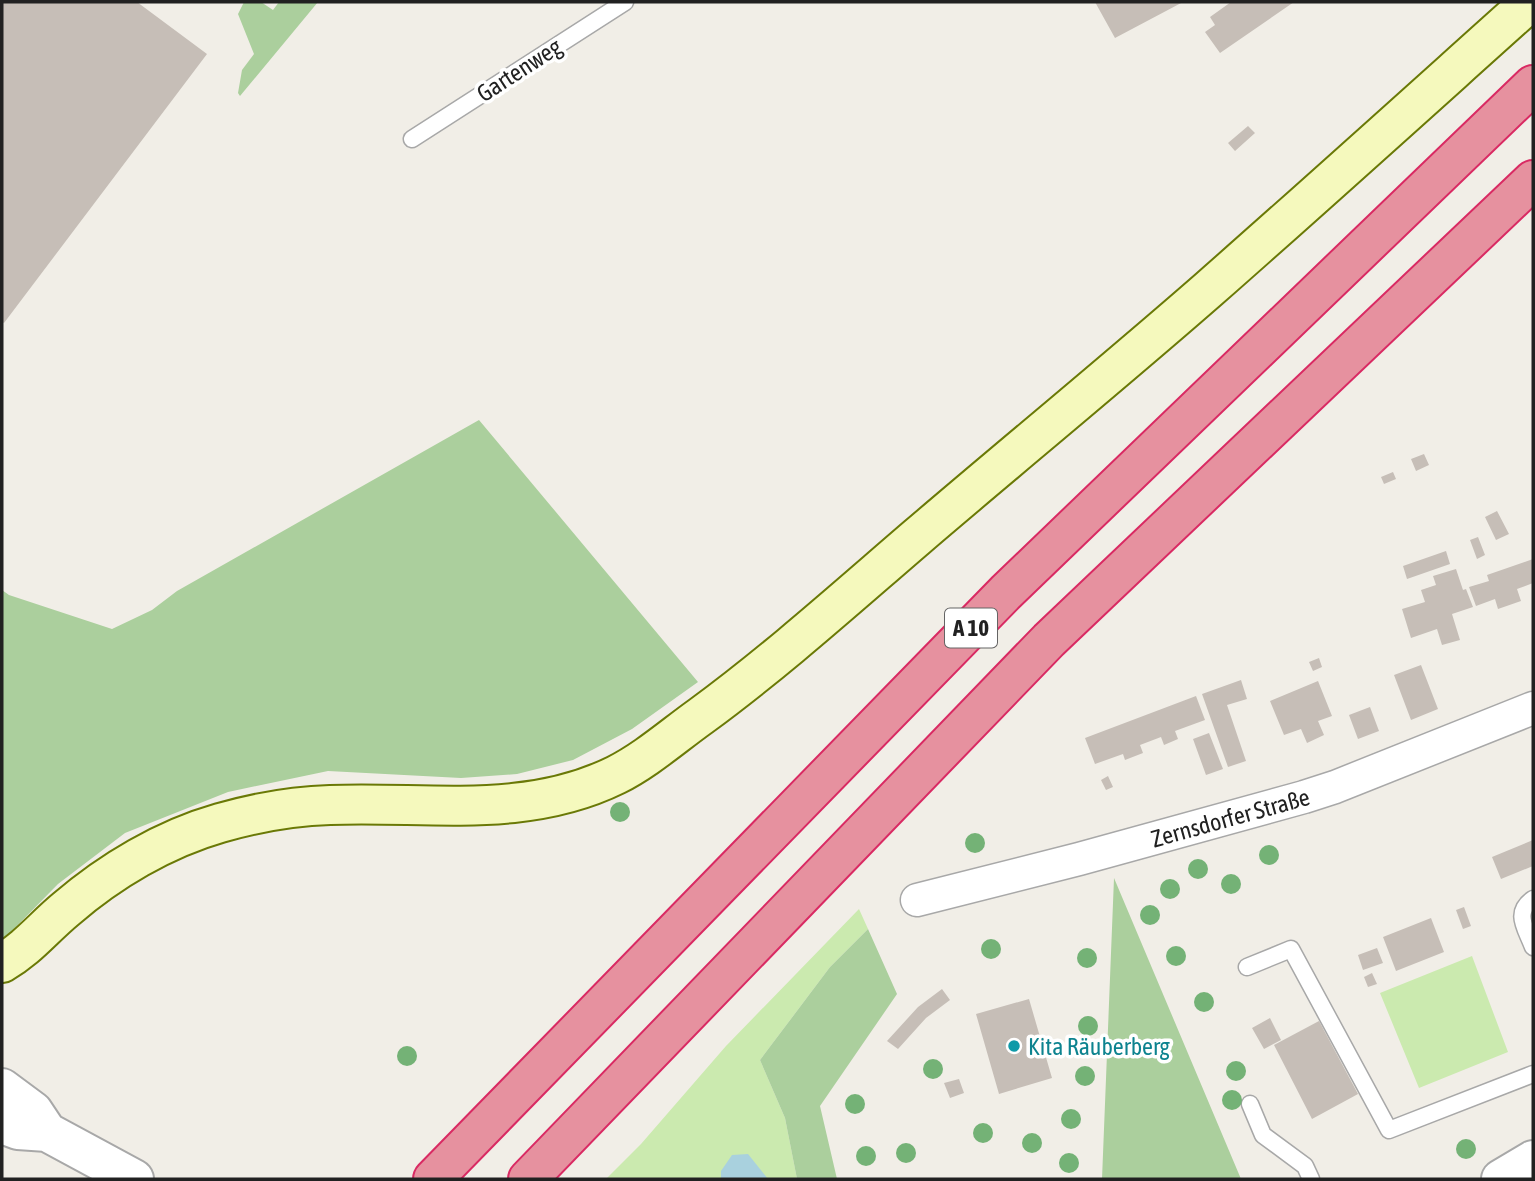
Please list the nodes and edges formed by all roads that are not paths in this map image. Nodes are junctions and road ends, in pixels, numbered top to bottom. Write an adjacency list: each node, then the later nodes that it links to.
1 (625, 2): 4 (lane, Gartenweg)
2 (1530, 2): 10 (main road)
3 (1529, 89): 20 (highway, A 10)
4 (412, 139)
5 (1533, 180): 21 (highway, A 10)
6 (1533, 708): 8 (street, Zernsdorfer Straße)
7 (1533, 899): 9 (lane)
8 (917, 900)
9 (1533, 947)
10 (12, 957): 12 (main road)
11 (1247, 967): 13 (lane)
12 (2, 989)
13 (1533, 1074)
14 (2, 1088): 17 (street)
15 (1250, 1104): 22 (lane)
16 (2, 1124): 17 (street)
17 (47, 1132): 19 (street)
18 (1533, 1160): 23 (street)
19 (134, 1179)
20 (433, 1179)
21 (528, 1179)
22 (1311, 1179)
23 (1501, 1179)

